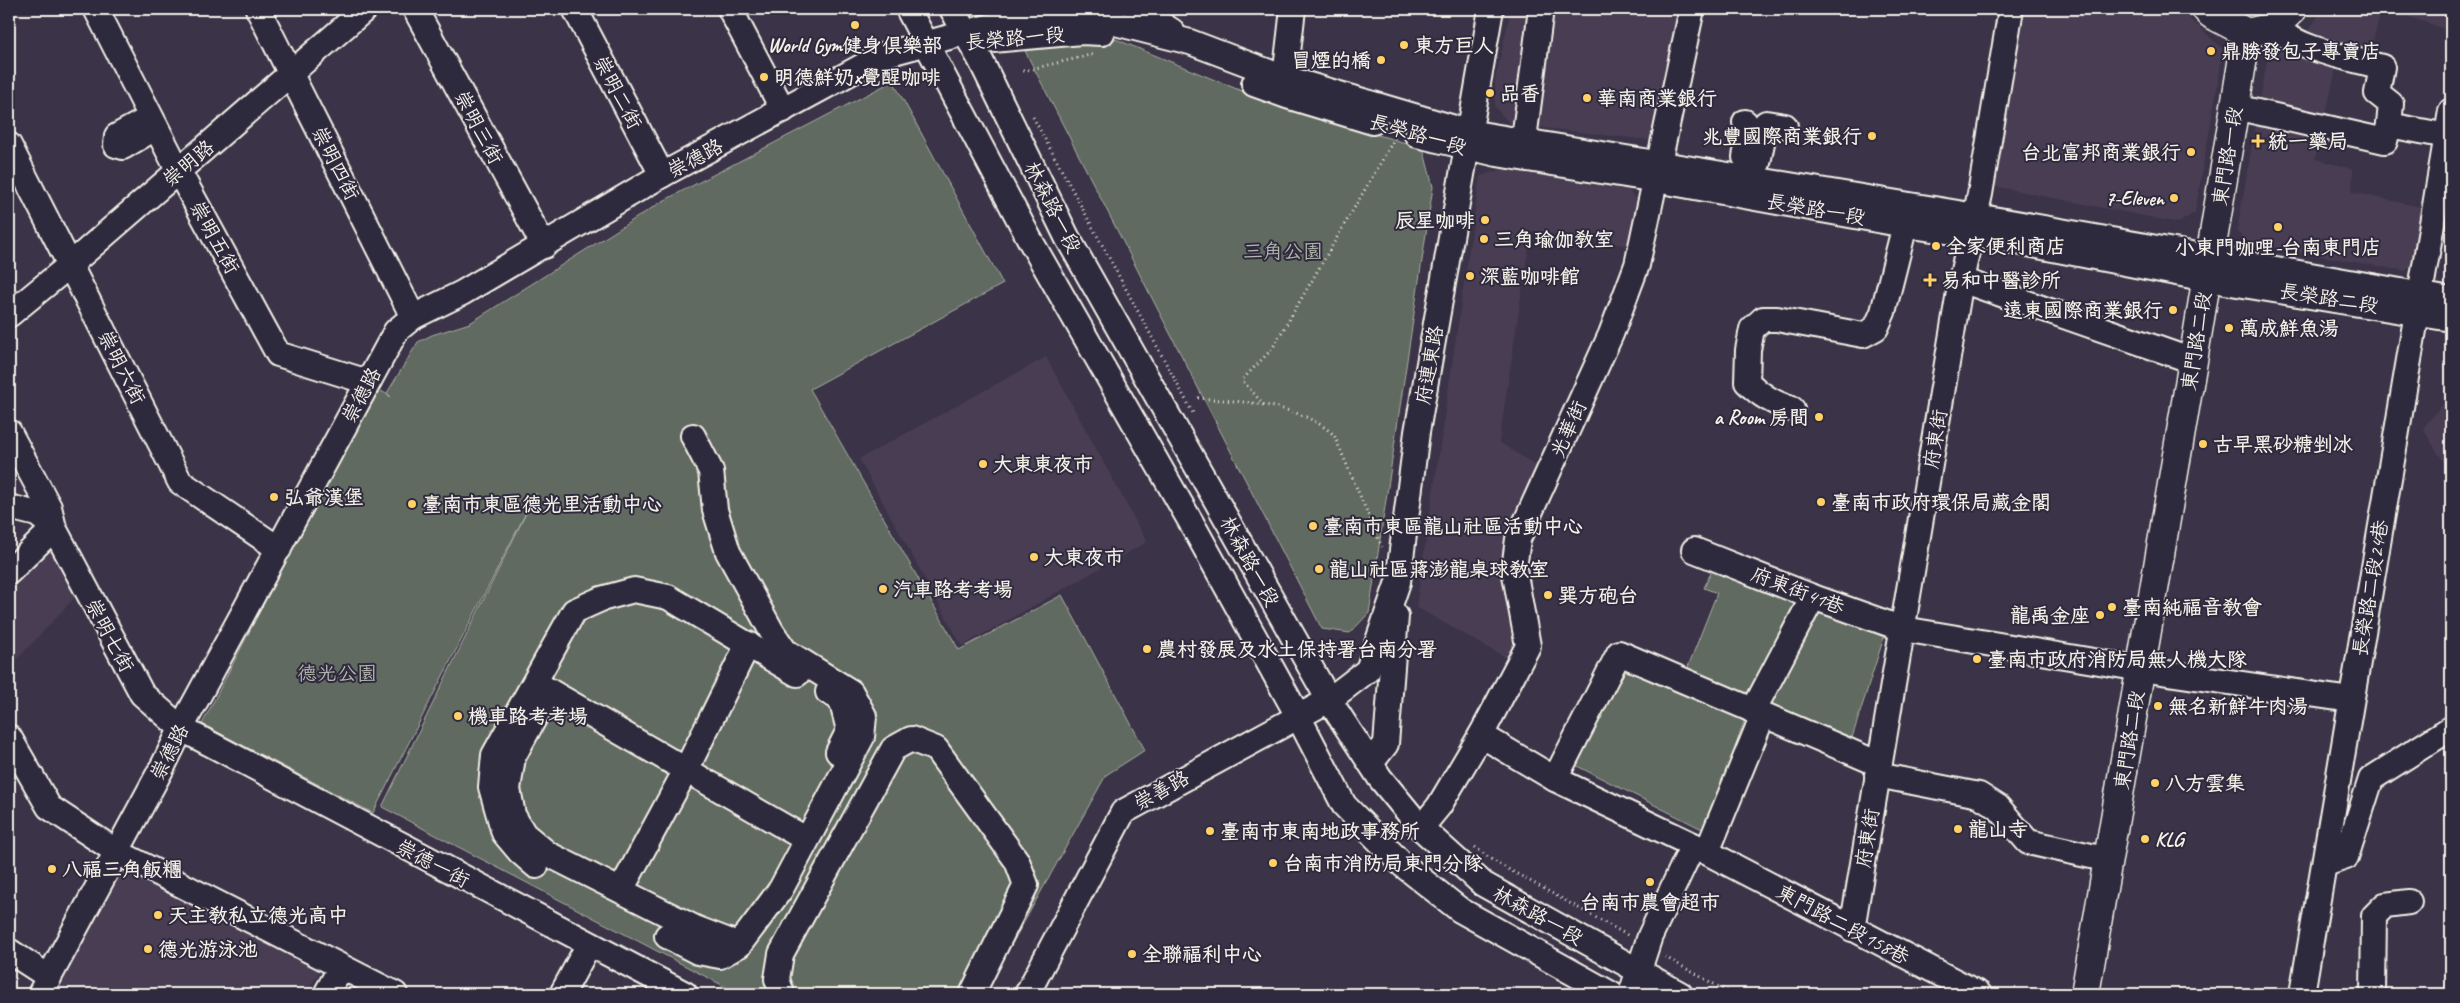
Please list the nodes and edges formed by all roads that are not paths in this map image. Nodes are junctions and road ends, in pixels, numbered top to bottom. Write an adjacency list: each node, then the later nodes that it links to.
1 (96, 9): 33 (street, 崇明五街)
2 (258, 9): 21 (street, 崇明四街)
3 (365, 9): 21 (street, 崇明路)
4 (415, 9): 39 (street, 崇明三街)
5 (574, 9): 35 (street, 崇明二街)
6 (730, 9): 24 (street)
7 (908, 9): 20 (street, 林森路一段)
8 (952, 9): 18 (street, 林森路一段)
9 (1139, 9): 19 (street)
10 (1293, 9): 22 (street)
11 (1491, 9): 31 (street, 府連東路)
12 (1541, 9): 30 (street)
13 (1692, 9): 34 (street, 光華街)
14 (2011, 9): 38 (street, 府東街)
15 (2206, 9): 17 (main road)
16 (2284, 18): 17 (main road); 27 (street)
17 (2247, 32): 23 (main road, 東門路一段)
18 (968, 37): 19 (street, 長榮路一段); 20 (street, 長榮路一段); 31 (street, 長榮路一段); 65 (street, 林森路一段)
19 (1190, 42): 22 (street, 長榮路一段)
20 (927, 43): 24 (street, 崇德路); 68 (street, 林森路一段)
21 (291, 74): 33 (street, 崇明路); 46 (street, 崇明四街)
22 (1285, 78): 31 (street, 長榮路一段)
23 (2235, 108): 27 (street); 41 (main road, 東門路一段)
24 (783, 110): 35 (street, 崇德路)
25 (2451, 111): 29 (street, 長榮路二段24巷)
26 (1745, 122): 36 (street)
27 (2388, 125): 29 (street)
28 (1785, 126): 36 (street)
29 (2447, 136): 44 (street, 長榮路二段24巷)
30 (1524, 139): 31 (street, 長榮路一段); 34 (street, 長榮路一段)
31 (1467, 140): 34 (street, 長榮路一段); 59 (street, 府連東路)
32 (9, 145): 40 (street, 崇明六街)
33 (178, 170): 40 (street, 崇明路); 50 (street, 崇明五街)
34 (1658, 171): 36 (street, 長榮路一段); 37 (street, 長榮路一段); 71 (street, 光華街)
35 (662, 176): 39 (street, 崇德路)
36 (1747, 178): 38 (street, 長榮路一段)
37 (1905, 225): 38 (street, 長榮路一段); 51 (street)
38 (1974, 225): 41 (street, 長榮路一段); 42 (street, 府東街)
39 (544, 246): 46 (street, 崇德路)
40 (70, 265): 45 (street, 崇明路); 56 (street, 崇明六街)
41 (2208, 268): 44 (street, 長榮路二段); 49 (main road, 東門路二段)
42 (1961, 280): 49 (street); 61 (street, 府東街)
43 (2451, 300): 44 (street, 長榮路二段)
44 (2417, 303): 47 (street, 長榮路二段); 48 (street); 66 (street, 長榮路二段24巷)
45 (9, 315)
46 (413, 317): 50 (street, 崇德路)
47 (2451, 318)
48 (2451, 335)
49 (2193, 361): 63 (main road, 東門路二段)
50 (368, 382): 56 (street, 崇德路)
51 (1792, 409)
52 (9, 432): 55 (street, 崇明七街)
53 (693, 436): 89 (street)
54 (9, 507): 55 (street, 崇明七街)
55 (54, 528): 58 (street); 70 (street, 崇明七街)
56 (279, 549): 70 (street, 崇德路)
57 (1694, 550): 60 (street, 府東街41巷)
58 (9, 572)
59 (1398, 582): 65 (street, 府連東路); 73 (street)
60 (1813, 597): 61 (street, 府東街41巷); 67 (street)
61 (1903, 629): 63 (street, 府東街41巷); 75 (street, 府東街)
62 (748, 644): 64 (street); 74 (street); 78 (street)
63 (2141, 668): 66 (street, 府東街41巷); 81 (main road, 東門路二段)
64 (541, 686): 74 (street); 83 (street); 84 (street)
65 (1328, 700): 68 (street, 崇善路); 73 (street, 林森路一段)
66 (2351, 700): 82 (street, 長榮路二段24巷)
67 (1758, 713): 75 (street); 76 (street); 79 (street)
68 (1298, 716): 100 (street, 崇善路); 101 (street, 林森路一段)
69 (2451, 728): 82 (street)
70 (182, 729): 80 (street, 崇德路); 88 (street, 崇德一街)
71 (1480, 734): 76 (street, 東門路二段158巷); 77 (street, 光華街)
72 (9, 737): 80 (street)
73 (1371, 763): 77 (street, 林森路一段)
74 (686, 770): 78 (street); 84 (street)
75 (1878, 770): 81 (street); 86 (street, 府東街)
76 (1555, 779): 79 (street, 東門路二段158巷)
77 (1421, 828): 92 (street, 林森路一段)
78 (797, 834): 89 (street)
79 (1700, 848): 86 (street, 東門路二段158巷); 92 (street)
80 (117, 852): 91 (street); 93 (street, 崇德路)
81 (2109, 860): 105 (main road, 東門路二段)
82 (2325, 864): 106 (street, 長榮路二段24巷)
83 (536, 866)
84 (621, 890): 89 (street)
85 (2409, 902): 107 (street)
86 (1852, 929): 104 (street, 東門路二段158巷)
87 (666, 936): 89 (street)
88 (589, 944): 96 (street); 97 (street, 崇德一街)
89 (739, 945)
90 (9, 951): 93 (street)
91 (341, 967): 94 (street); 95 (street)
92 (1638, 971): 102 (street); 103 (street, 林森路一段)
93 (45, 986)
94 (326, 994)
95 (395, 994)
96 (562, 994)
97 (685, 994)
98 (782, 994): 99 (street)
99 (972, 994)
100 (1027, 994)
101 (1611, 994)
102 (1631, 994)
103 (1680, 994)
104 (1979, 994)
105 (2085, 994)
106 (2302, 994)
107 (2374, 994)

